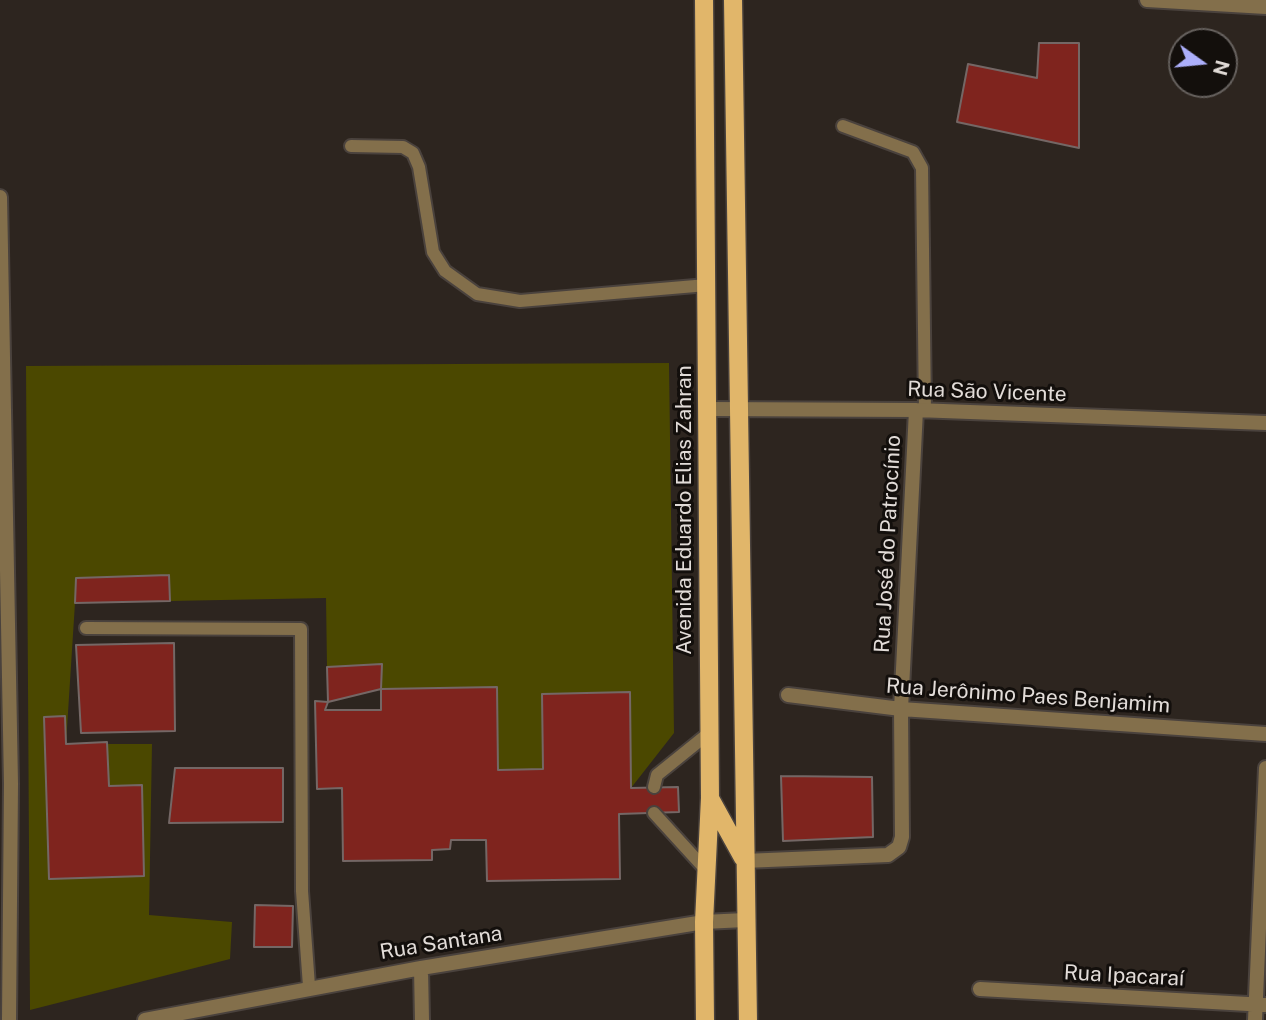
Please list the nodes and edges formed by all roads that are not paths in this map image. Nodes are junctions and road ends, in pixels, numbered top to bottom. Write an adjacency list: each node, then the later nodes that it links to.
1 (704, 0): 8 (main road, Avenida Eduardo Elias Zahran)
2 (733, 0): 10 (main road)
3 (1147, 0): 4 (street)
4 (1266, 7)
5 (843, 126): 11 (lane)
6 (351, 146): 8 (lane)
7 (0, 197): 13 (street)
8 (707, 285): 9 (main road, Avenida Eduardo Elias Zahran)
9 (706, 410): 10 (street, Rua São Vicente); 17 (main road, Avenida Eduardo Elias Zahran)
10 (741, 410): 11 (street, Rua São Vicente); 23 (main road)
11 (920, 410): 12 (street, Rua São Vicente); 16 (street, Rua José do Patrocínio)
12 (1266, 423)
13 (3, 448): 31 (street)
14 (86, 628): 28 (lane)
15 (788, 695): 16 (street, Rua Jerônimo Paes Benjamim)
16 (901, 709): 18 (street, Rua Jerônimo Paes Benjamim); 23 (street, Rua José do Patrocínio)
17 (709, 733): 20 (lane); 21 (main road, Avenida Eduardo Elias Zahran)
18 (1266, 734)
19 (1266, 768): 30 (street)
20 (654, 788)
21 (710, 798): 23 (main road); 24 (main road, Avenida Eduardo Elias Zahran)
22 (654, 813): 24 (lane)
23 (744, 861): 25 (main road)
24 (706, 870): 26 (main road, Avenida Eduardo Elias Zahran)
25 (746, 920): 26 (street, Rua Santana); 35 (main road)
26 (704, 922): 27 (street, Rua Santana); 34 (main road, Avenida Eduardo Elias Zahran)
27 (421, 968): 28 (street, Rua Santana); 33 (street)
28 (309, 986): 32 (street, Rua Santana)
29 (980, 989): 30 (street, Rua Ipacaraí)
30 (1261, 1005): 36 (street)
31 (9, 1020)
32 (148, 1020)
33 (422, 1020)
34 (705, 1020)
35 (748, 1020)
36 (1255, 1020)

